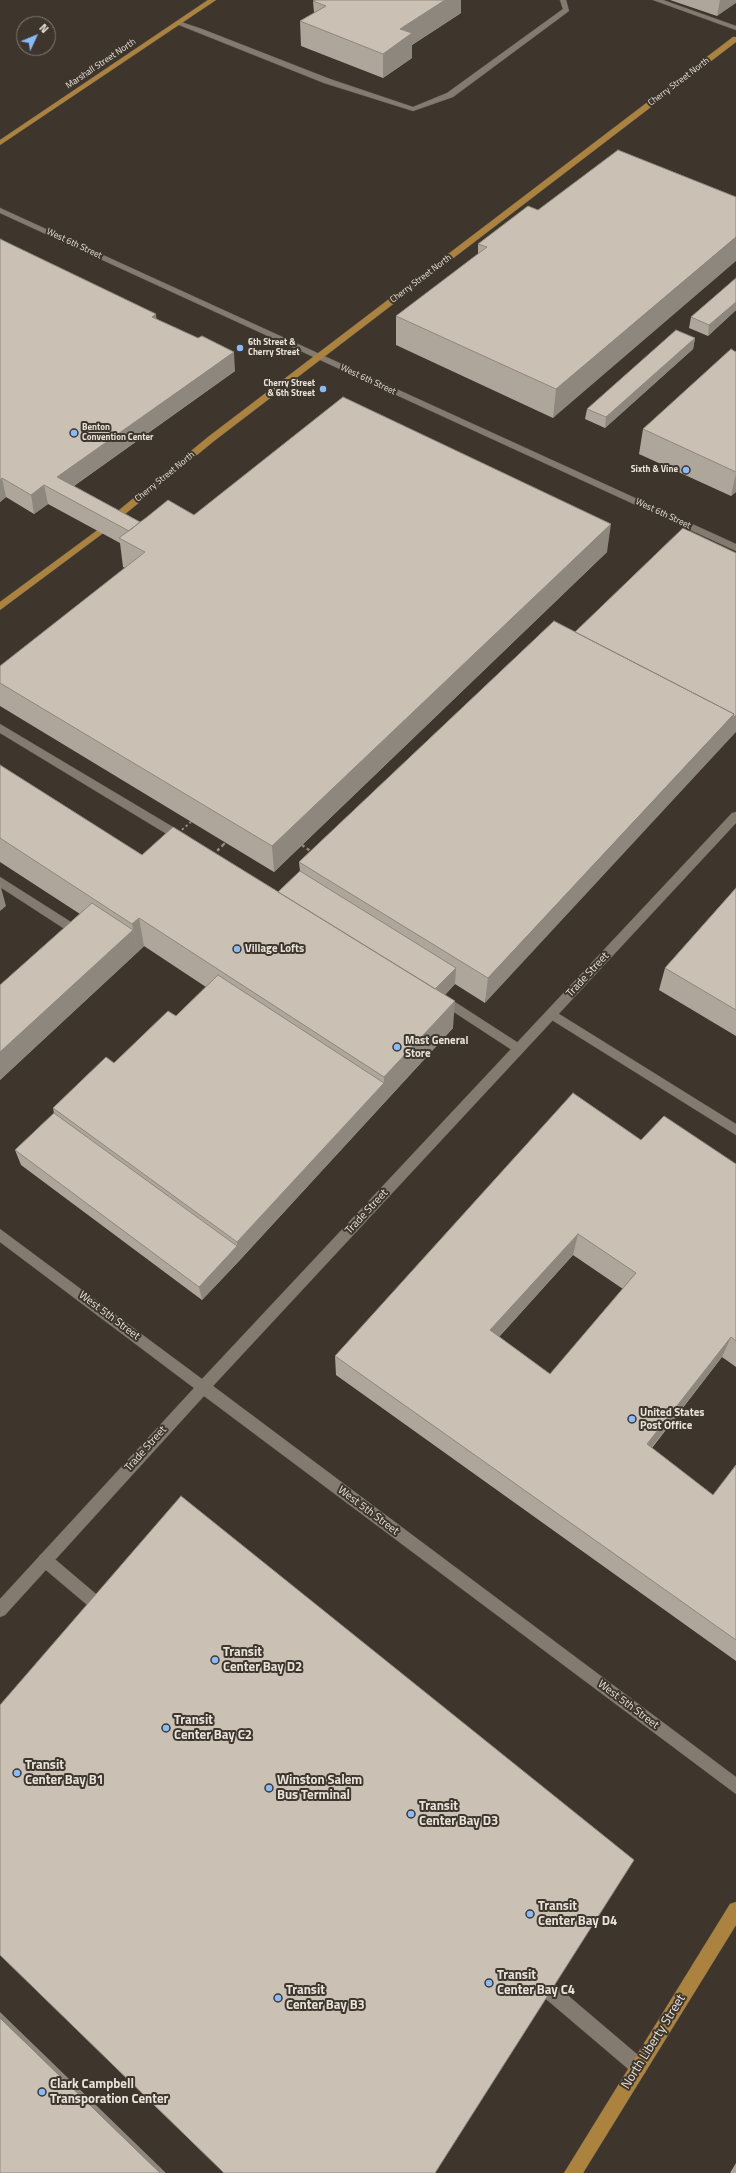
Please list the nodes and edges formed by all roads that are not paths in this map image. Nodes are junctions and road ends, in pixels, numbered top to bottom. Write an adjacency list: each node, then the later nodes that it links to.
1 (212, 0): 4 (main road, Marshall Street North)
2 (563, 0): 4 (street)
3 (656, 0): 5 (street)
4 (178, 23): 7 (main road, Marshall Street North)
5 (736, 28)
6 (736, 39): 9 (main road, Cherry Street North)
7 (0, 143)
8 (0, 210): 9 (street, West 6th Street)
9 (318, 357): 10 (main road, Cherry Street North); 12 (street, West 6th Street)
10 (109, 522)
11 (99, 532): 13 (main road)
12 (736, 548)
13 (0, 607)
14 (0, 728): 16 (street)
15 (736, 816): 20 (street, Trade Street)
16 (197, 847)
17 (0, 881): 18 (street)
18 (78, 932)
19 (441, 998): 21 (street)
20 (551, 1014): 21 (street, Trade Street); 22 (street)
21 (519, 1049): 24 (street, Trade Street)
22 (736, 1130)
23 (0, 1235): 24 (street, West 5th Street)
24 (203, 1387): 25 (street, Trade Street); 28 (street, West 5th Street)
25 (45, 1560): 26 (street, Trade Street); 27 (street)
26 (0, 1610)
27 (114, 1618)
28 (736, 1786)
29 (736, 1910): 31 (main road, North Liberty Street)
30 (529, 1973): 31 (street)
31 (639, 2067): 32 (main road, North Liberty Street)
32 (573, 2173)

